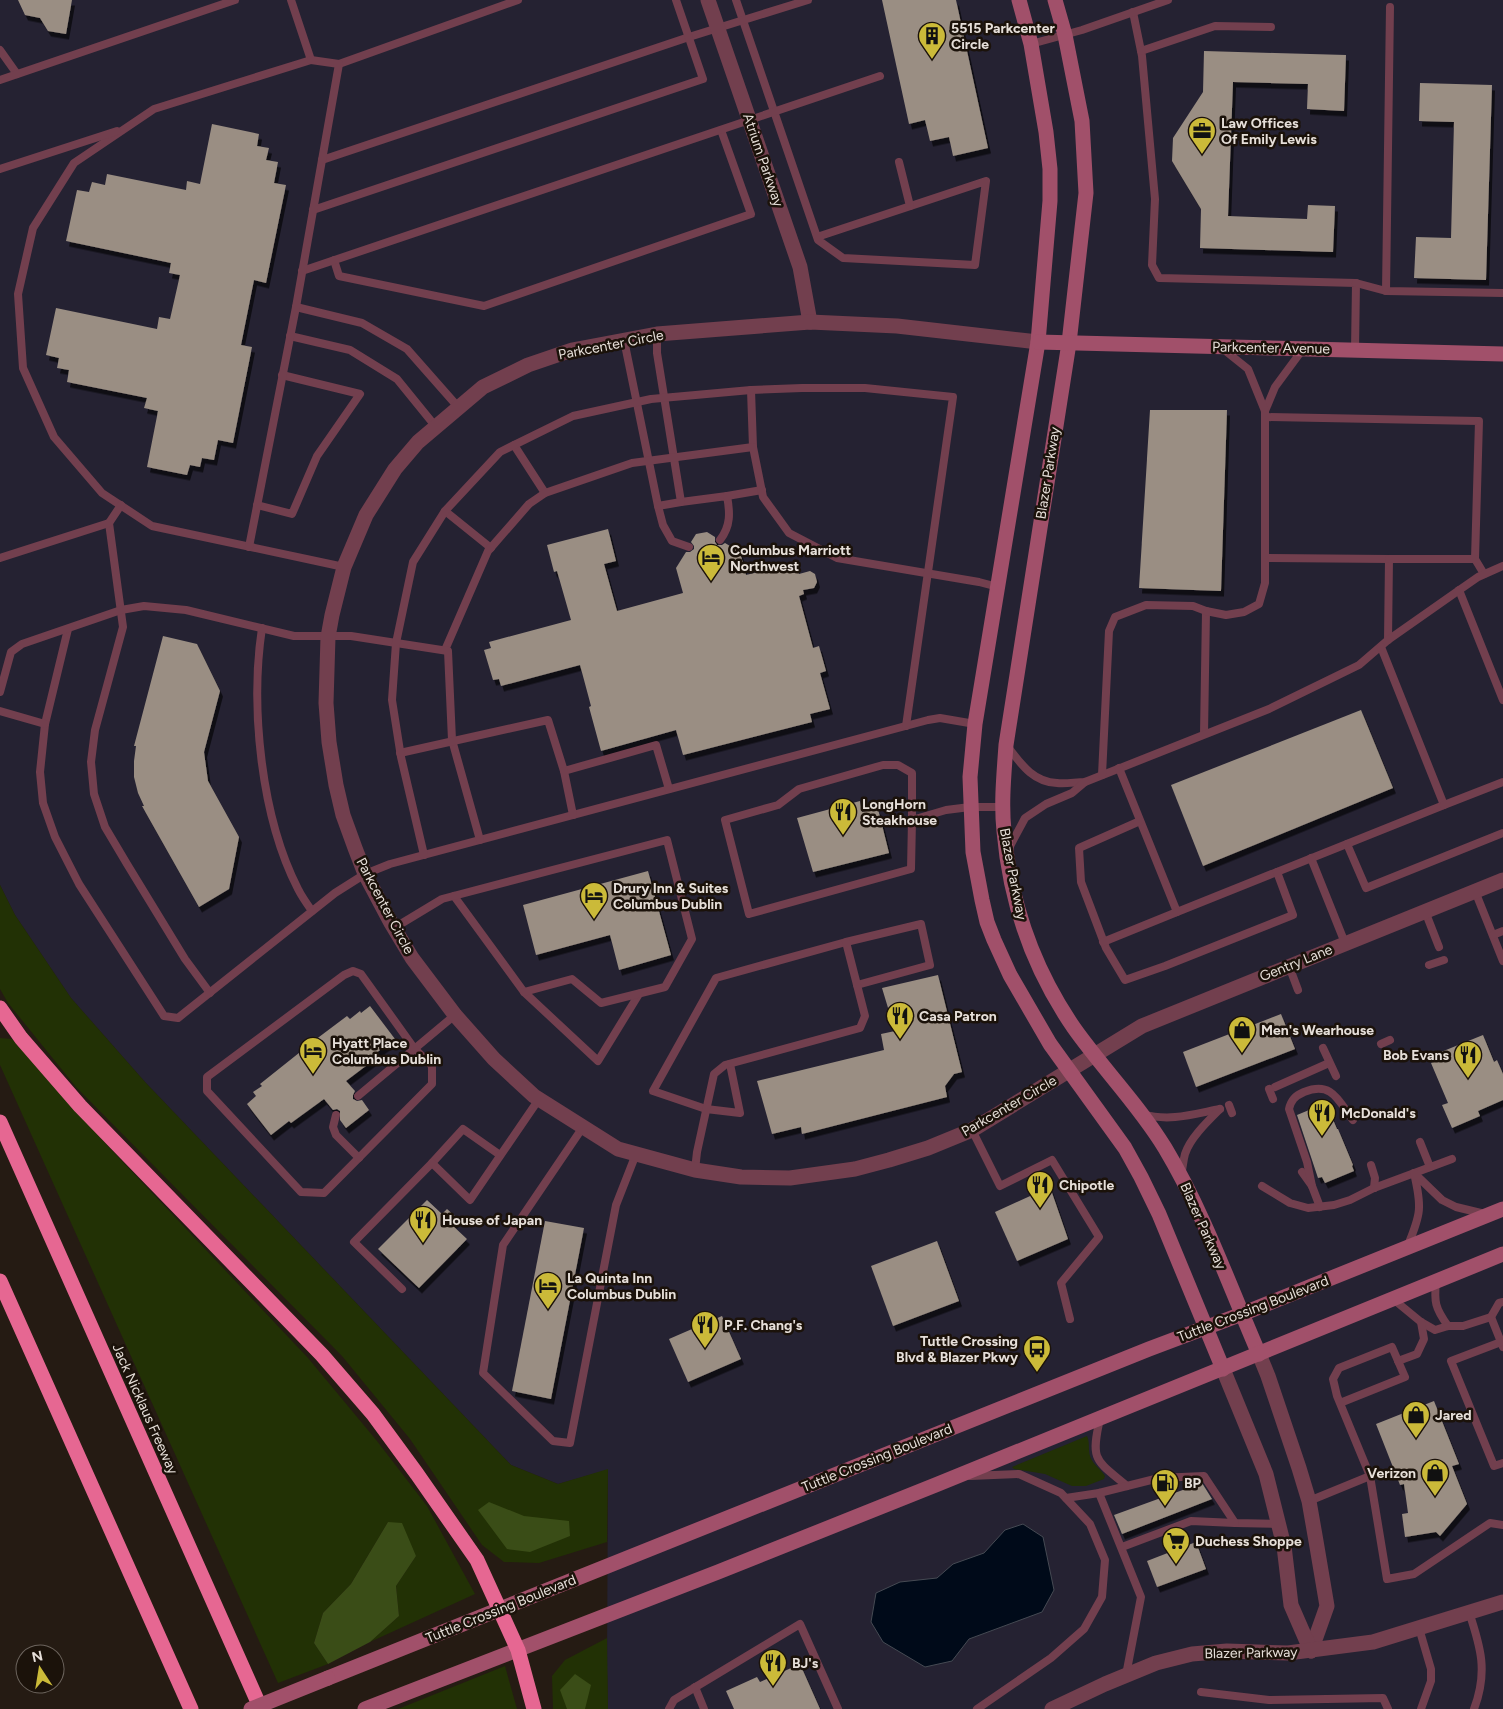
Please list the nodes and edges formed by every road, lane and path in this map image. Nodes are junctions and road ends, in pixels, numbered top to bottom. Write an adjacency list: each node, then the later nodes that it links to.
1 (235, 0): 25 (lane)
2 (291, 0): 23 (lane)
3 (489, 0): 13 (lane)
4 (518, 0): 13 (lane)
5 (676, 0): 19 (lane)
6 (708, 0): 17 (street, Atrium Parkway)
7 (736, 0): 15 (lane)
8 (808, 0): 15 (lane)
9 (1019, 0): 20 (street, Blazer Parkway)
10 (1055, 0): 18 (street, Blazer Parkway)
11 (1168, 0): 14 (lane)
12 (1390, 7): 41 (lane)
13 (492, 9): 24 (lane)
14 (1133, 12): 18 (lane); 22 (lane)
15 (743, 20): 17 (lane); 28 (lane)
16 (1271, 27): 22 (lane)
17 (718, 28): 19 (lane); 29 (street, Atrium Parkway)
18 (1066, 35): 20 (lane); 49 (street, Blazer Parkway)
19 (689, 37): 32 (lane); 36 (lane)
20 (1031, 44): 48 (street, Blazer Parkway)
21 (0, 50): 25 (lane)
22 (1141, 51): 40 (lane)
23 (311, 60): 24 (lane); 30 (lane)
24 (339, 64): 32 (lane)
25 (17, 74): 27 (lane)
26 (880, 76): 28 (lane)
27 (0, 80)
28 (774, 111): 29 (lane); 37 (lane)
29 (749, 120): 31 (lane); 44 (street, Atrium Parkway)
30 (126, 128): 34 (lane); 69 (lane)
31 (721, 130): 38 (lane); 38 (lane)
32 (322, 160): 36 (lane)
33 (899, 162): 35 (lane)
34 (0, 169)
35 (910, 206): 37 (lane); 37 (lane)
36 (313, 210): 39 (lane)
37 (817, 237)
38 (334, 260): 39 (lane)
39 (302, 271): 43 (lane)
40 (1356, 283): 41 (lane); 52 (lane)
41 (1386, 291): 42 (lane)
42 (1503, 293)
43 (296, 308): 46 (lane); 58 (lane)
44 (810, 322): 45 (street, Parkcenter Circle); 48 (street, Parkcenter Circle)
45 (657, 334): 47 (street, Parkcenter Circle); 56 (lane)
46 (290, 336): 54 (lane); 60 (lane)
47 (624, 340): 57 (lane); 58 (street, Parkcenter Circle)
48 (1038, 342): 49 (street, Parkcenter Avenue); 86 (street, Blazer Parkway)
49 (1069, 343): 50 (street, Parkcenter Avenue); 105 (street, Blazer Parkway)
50 (1220, 347): 51 (street, Parkcenter Avenue); 59 (lane)
51 (1303, 349): 52 (street, Parkcenter Avenue); 59 (lane)
52 (1355, 350): 53 (street, Parkcenter Avenue)
53 (1503, 354)
54 (282, 375): 70 (lane); 70 (lane)
55 (751, 390): 56 (lane); 62 (lane); 84 (lane)
56 (664, 398): 57 (lane); 63 (lane)
57 (636, 402): 61 (lane); 64 (lane)
58 (459, 408): 60 (street, Parkcenter Circle)
59 (1265, 414): 79 (lane); 81 (lane)
60 (436, 427): 83 (street, Parkcenter Circle)
61 (514, 445): 66 (lane); 72 (lane)
62 (753, 447): 63 (lane); 65 (lane)
63 (673, 457): 64 (lane); 68 (lane)
64 (647, 461): 66 (lane); 71 (lane)
65 (762, 490): 67 (lane); 84 (lane)
66 (545, 493): 77 (lane)
67 (727, 496): 68 (lane); 74 (lane)
68 (682, 502): 71 (lane)
69 (121, 505): 73 (lane); 75 (lane)
70 (257, 505): 75 (lane)
71 (658, 506): 76 (lane)
72 (445, 510): 77 (lane); 94 (lane)
73 (109, 523): 78 (lane); 88 (lane)
74 (720, 540)
75 (249, 547): 83 (lane)
76 (688, 547)
77 (491, 548): 96 (lane)
78 (0, 558)
79 (1265, 558): 80 (lane); 89 (lane)
80 (1389, 559): 81 (lane); 93 (lane)
81 (1475, 559): 85 (lane)
82 (1503, 566): 85 (lane)
83 (344, 567): 92 (street, Parkcenter Circle)
84 (928, 573): 86 (lane); 102 (lane)
85 (1484, 574): 87 (lane)
86 (998, 587): 101 (street, Blazer Parkway)
87 (1459, 590): 93 (lane); 98 (lane)
88 (121, 610): 90 (lane); 91 (lane); 147 (lane)
89 (1206, 611): 103 (lane); 109 (lane)
90 (68, 628): 97 (lane); 100 (lane)
91 (262, 628): 92 (lane); 130 (lane)
92 (328, 637): 94 (lane); 126 (street, Parkcenter Circle)
93 (1388, 640): 95 (lane)
94 (396, 643): 96 (lane); 106 (lane)
95 (1381, 647): 103 (lane); 113 (lane)
96 (445, 650): 104 (lane)
97 (0, 692)
98 (1503, 700)
99 (0, 712): 100 (lane)
100 (45, 724): 147 (lane)
101 (975, 724): 102 (lane); 114 (street, Blazer Parkway)
102 (906, 726): 112 (lane)
103 (1204, 734): 107 (lane)
104 (452, 740): 106 (lane); 108 (lane); 120 (lane)
105 (1006, 745): 110 (lane); 115 (street, Blazer Parkway)
106 (400, 752): 123 (lane)
107 (1119, 768): 109 (lane); 118 (lane)
108 (564, 771): 112 (lane); 116 (lane)
109 (1102, 775): 110 (lane)
110 (1085, 782): 122 (lane)
111 (1503, 782): 113 (lane)
112 (669, 789): 116 (lane)
113 (1444, 805): 121 (lane)
114 (970, 807): 115 (lane); 117 (lane); 158 (street, Blazer Parkway)
115 (1003, 807): 122 (street, Blazer Parkway)
116 (573, 815): 120 (lane)
117 (912, 820): 117 (lane)
118 (1140, 821): 132 (lane); 137 (lane)
119 (1503, 833): 121 (lane)
120 (480, 840): 123 (lane)
121 (1348, 844): 124 (lane)
122 (1006, 854): 155 (street, Blazer Parkway)
123 (424, 855): 126 (lane)
124 (1311, 858): 125 (lane); 138 (lane)
125 (1277, 872): 132 (lane); 137 (lane)
126 (366, 874): 130 (lane); 133 (street, Parkcenter Circle)
127 (1503, 880): 128 (street, Gentry Lane)
128 (1475, 891): 131 (street, Gentry Lane); 135 (lane)
129 (454, 896): 133 (lane); 146 (lane); 148 (lane)
130 (312, 911): 147 (lane)
131 (1425, 911): 138 (street, Gentry Lane); 139 (lane)
132 (1177, 912): 137 (lane)
133 (394, 928): 150 (street, Parkcenter Circle)
134 (1503, 931): 135 (lane)
135 (1493, 935): 141 (lane)
136 (846, 942): 144 (lane); 144 (lane); 164 (lane)
137 (1103, 942)
138 (1346, 943): 143 (street, Gentry Lane)
139 (1439, 947)
140 (1444, 960): 142 (lane)
141 (1503, 961)
142 (1429, 965)
143 (1289, 966): 145 (lane); 155 (street, Gentry Lane)
144 (857, 985): 157 (lane)
145 (1298, 990)
146 (524, 992): 148 (lane); 148 (lane)
147 (210, 993)
148 (639, 994)
149 (0, 1008): 220 (highway)
150 (455, 1015): 153 (lane); 161 (street, Parkcenter Circle)
151 (1390, 1040): 152 (lane)
152 (1381, 1044)
153 (414, 1048): 160 (lane); 175 (lane); 175 (lane)
154 (1323, 1048): 156 (lane)
155 (1094, 1055): 158 (street, Parkcenter Circle); 167 (street, Blazer Parkway)
156 (1329, 1063): 159 (lane); 162 (lane)
157 (730, 1064): 164 (lane); 164 (lane)
158 (1070, 1071): 171 (street, Parkcenter Circle); 201 (street, Blazer Parkway)
159 (1336, 1076)
160 (358, 1096)
161 (539, 1099): 170 (street, Parkcenter Circle); 174 (lane)
162 (1273, 1099)
163 (1229, 1105): 165 (lane)
164 (706, 1109): 180 (lane)
165 (1232, 1113)
166 (336, 1114): 175 (lane)
167 (1141, 1114): 183 (street, Blazer Parkway); 183 (lane)
168 (1353, 1120): 185 (lane)
169 (0, 1122): 230 (highway, Jack Nicklaus Freeway)
170 (583, 1127): 173 (street, Parkcenter Circle); 173 (lane)
171 (972, 1130): 180 (street, Parkcenter Circle); 198 (lane)
172 (1420, 1142): 179 (lane)
173 (636, 1154): 180 (street, Parkcenter Circle)
174 (500, 1155): 177 (lane); 177 (lane)
175 (359, 1158)
176 (1452, 1159): 179 (lane)
177 (432, 1163): 193 (lane)
178 (1371, 1165): 186 (lane)
179 (1430, 1167): 182 (lane)
180 (695, 1170)
181 (1302, 1172): 185 (lane)
182 (1414, 1173): 186 (lane); 188 (lane); 189 (lane)
183 (1181, 1176): 196 (street, Blazer Parkway)
184 (1262, 1186): 187 (lane)
185 (1312, 1186): 187 (lane)
186 (1374, 1188): 187 (lane)
187 (1320, 1207)
188 (1496, 1212): 189 (street, Tuttle Crossing Boulevard)
189 (1407, 1248): 196 (street, Tuttle Crossing Boulevard)
190 (1503, 1254): 192 (street)
191 (0, 1280): 228 (highway)
192 (1436, 1281): 194 (street); 200 (lane)
193 (402, 1289)
194 (1393, 1299): 199 (lane); 203 (street)
195 (1503, 1302): 197 (lane)
196 (1242, 1314): 201 (street, Tuttle Crossing Boulevard); 203 (street, Blazer Parkway)
197 (1491, 1317): 200 (lane); 202 (lane)
198 (1070, 1319)
199 (1420, 1322): 200 (lane); 204 (lane)
200 (1448, 1326)
201 (1206, 1328): 205 (street, Blazer Parkway); 220 (street, Tuttle Crossing Boulevard)
202 (1502, 1344): 208 (lane)
203 (1259, 1354): 205 (street); 214 (street, Blazer Parkway)
204 (1398, 1361): 206 (lane); 206 (lane)
205 (1223, 1369): 207 (street); 216 (street, Blazer Parkway)
206 (1340, 1404): 209 (lane)
207 (1100, 1419): 210 (street); 211 (lane)
208 (1503, 1462)
209 (1370, 1476): 214 (lane); 217 (lane)
210 (956, 1477): 213 (lane); 223 (street)
211 (1127, 1486): 212 (lane); 215 (lane)
212 (1099, 1493): 213 (lane); 218 (lane)
213 (1066, 1498): 236 (lane)
214 (1309, 1501): 224 (street, Blazer Parkway)
215 (1235, 1523): 216 (lane); 218 (lane)
216 (1278, 1524): 224 (street, Blazer Parkway)
217 (1503, 1524)
218 (1122, 1548): 225 (lane)
219 (1503, 1602): 221 (street, Blazer Parkway)
220 (500, 1609): 223 (highway); 229 (street, Tuttle Crossing Boulevard, bridge)
221 (1470, 1612): 222 (street, Blazer Parkway); 240 (lane)
222 (1419, 1628): 224 (street, Blazer Parkway); 239 (lane)
223 (518, 1650): 231 (street); 232 (highway)
224 (1311, 1651): 225 (street, Blazer Parkway)
225 (1126, 1675): 237 (street, Blazer Parkway)
226 (695, 1687): 233 (lane); 234 (lane); 235 (lane)
227 (1201, 1692): 238 (lane)
228 (191, 1709)
229 (251, 1709)
230 (261, 1709)
231 (365, 1709)
232 (534, 1709)
233 (669, 1709)
234 (704, 1709)
235 (838, 1709)
236 (978, 1709)
237 (1052, 1709)
238 (1388, 1709)
239 (1421, 1709)
240 (1474, 1709)

